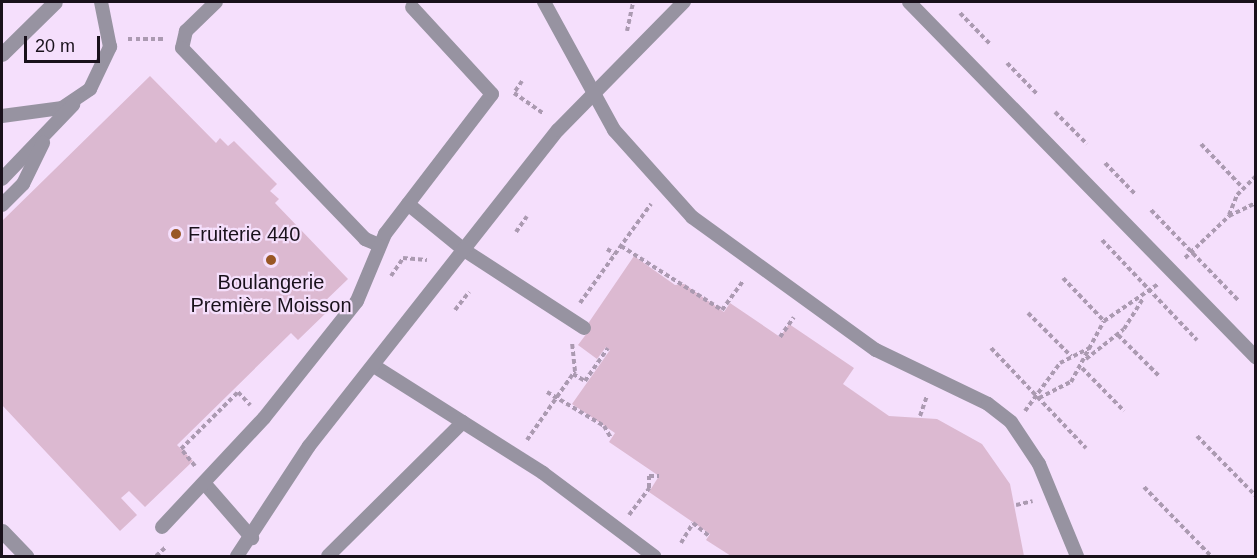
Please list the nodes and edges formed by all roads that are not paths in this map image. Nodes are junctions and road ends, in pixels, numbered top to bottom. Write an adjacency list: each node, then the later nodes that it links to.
1 (55, 2): 8 (street)
2 (101, 2): 10 (lane)
3 (216, 2): 16 (lane)
4 (544, 2): 9 (lane)
5 (684, 2): 9 (lane)
6 (909, 2): 19 (lane)
7 (413, 3): 14 (lane)
8 (2, 54)
9 (592, 94): 17 (lane); 30 (lane)
10 (77, 101): 11 (lane); 12 (lane)
11 (2, 116)
12 (47, 134): 13 (lane); 15 (lane)
13 (2, 178)
14 (408, 204): 16 (lane); 17 (lane)
15 (2, 205)
16 (379, 245): 22 (lane)
17 (464, 250): 18 (lane); 20 (lane)
18 (584, 328)
19 (1256, 358)
20 (374, 366): 21 (lane); 25 (lane)
21 (463, 422): 28 (lane); 29 (lane)
22 (205, 484): 23 (lane); 25 (lane)
23 (162, 527)
24 (2, 531): 26 (street)
25 (252, 538): 27 (lane)
26 (26, 556)
27 (237, 556)
28 (328, 556)
29 (654, 556)
30 (1077, 556)

